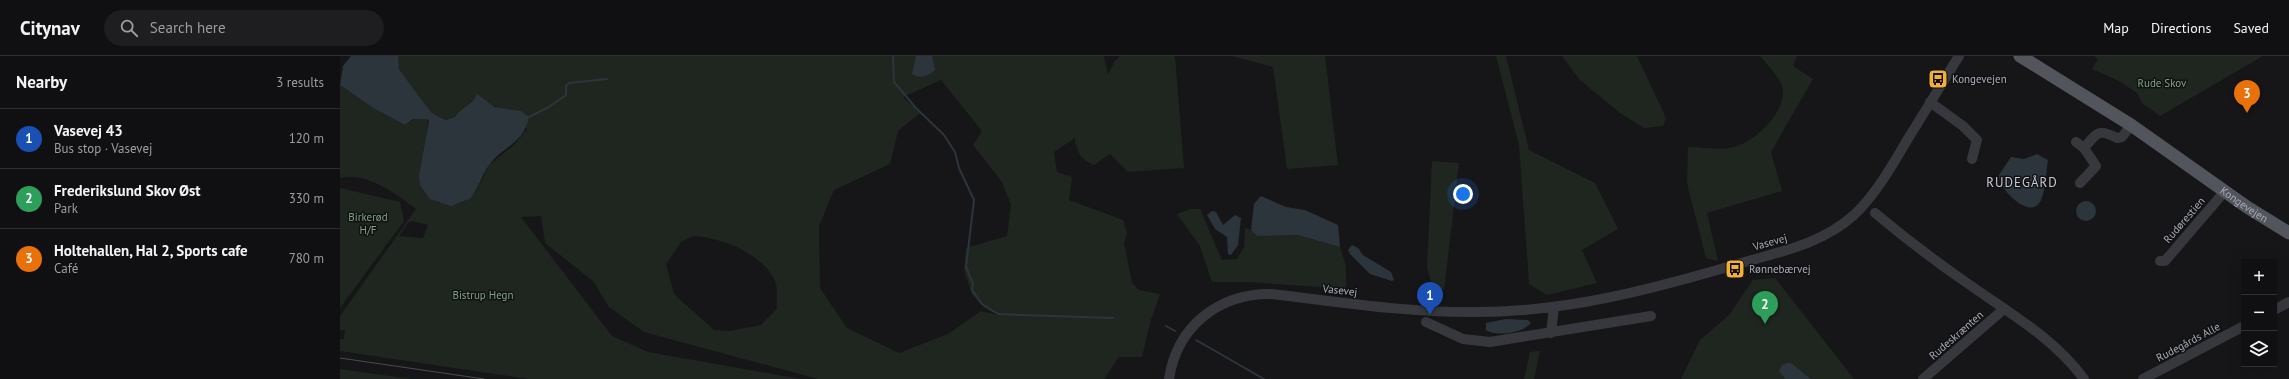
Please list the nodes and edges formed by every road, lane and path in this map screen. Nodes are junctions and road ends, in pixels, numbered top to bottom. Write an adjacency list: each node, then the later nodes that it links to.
1 (1959, 56): 3 (street, Vasevej)
2 (2020, 56): 4 (main road, Kongevejen)
3 (1930, 102): 5 (street); 12 (street, Vasevej)
4 (2131, 125): 6 (street); 7 (main road, Kongevejen)
5 (1972, 159)
6 (2080, 183)
7 (2225, 191): 9 (main road, Kongevejen); 10 (street, Rudørestien)
8 (1874, 213): 14 (street)
9 (2289, 233)
10 (2160, 261)
11 (2289, 302): 13 (street)
12 (1554, 307): 18 (street); 19 (street, Vasevej)
13 (2277, 308)
14 (2004, 309): 20 (street, Rudeskrænten); 21 (street)
15 (1651, 316): 18 (street)
16 (1426, 322): 18 (street)
17 (2241, 328): 22 (street, Rudegårds Alle)
18 (1551, 333)
19 (1169, 379)
20 (1924, 379)
21 (2084, 379)
22 (2143, 379)

